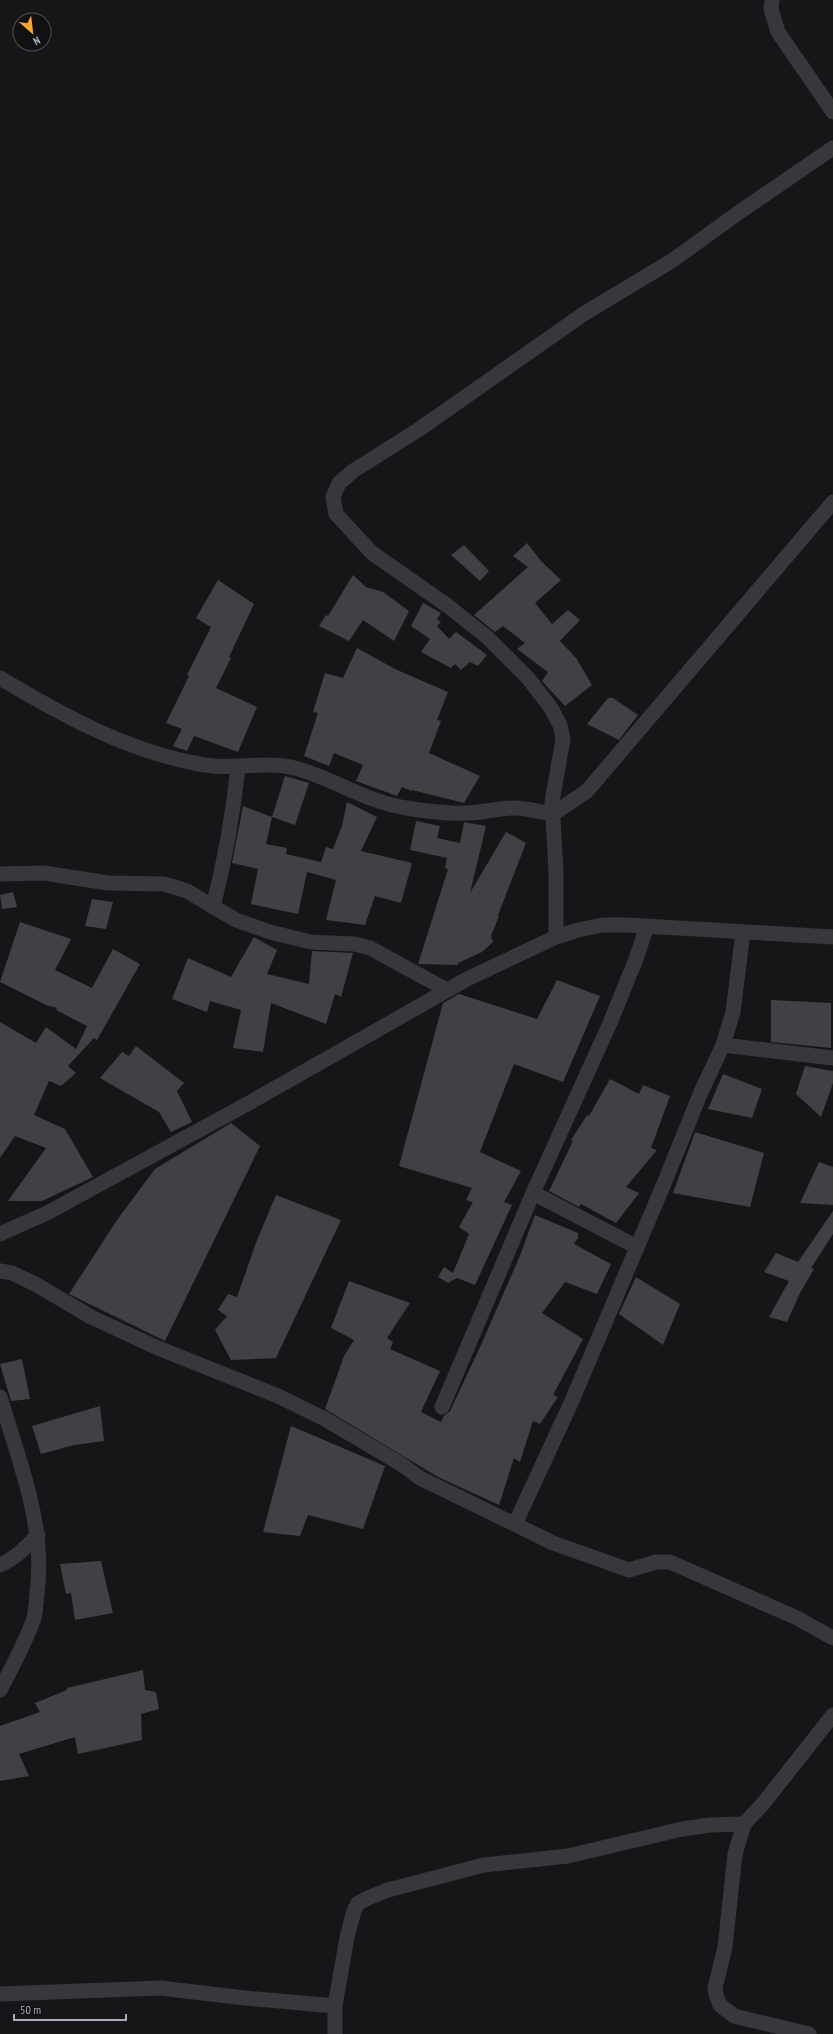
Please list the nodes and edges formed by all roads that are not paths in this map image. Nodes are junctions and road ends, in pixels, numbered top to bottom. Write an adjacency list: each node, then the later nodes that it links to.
1 (772, 0): 2 (street)
2 (833, 112)
3 (833, 148): 7 (street)
4 (833, 502): 7 (street)
5 (0, 678): 6 (street)
6 (238, 767): 7 (street); 9 (street)
7 (553, 814): 12 (street)
8 (0, 874): 9 (street)
9 (213, 906): 14 (street)
10 (647, 926): 11 (street); 12 (street); 17 (street)
11 (744, 932): 13 (street); 15 (street)
12 (556, 937): 14 (street)
13 (833, 937)
14 (447, 990): 18 (street)
15 (723, 1045): 16 (street); 19 (street)
16 (833, 1058)
17 (533, 1194): 19 (street); 22 (street)
18 (0, 1234)
19 (637, 1247): 23 (street)
20 (0, 1271): 23 (street)
21 (0, 1397): 24 (street)
22 (442, 1407)
23 (515, 1524): 26 (street)
24 (38, 1535): 25 (street); 27 (street)
25 (0, 1565)
26 (833, 1638)
27 (0, 1690)
28 (833, 1715): 29 (street)
29 (744, 1824): 31 (street); 33 (street)
30 (0, 1994): 31 (street)
31 (335, 2006): 32 (street)
32 (335, 2034)
33 (809, 2034)

